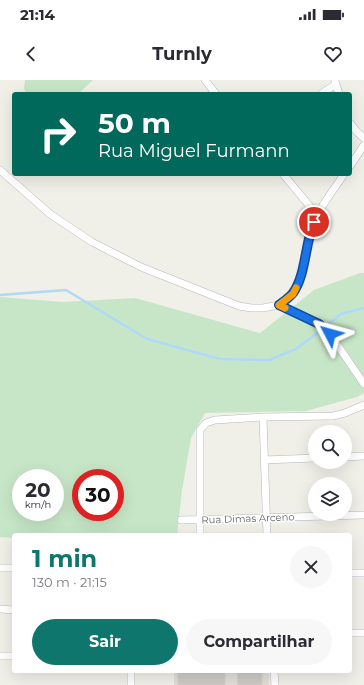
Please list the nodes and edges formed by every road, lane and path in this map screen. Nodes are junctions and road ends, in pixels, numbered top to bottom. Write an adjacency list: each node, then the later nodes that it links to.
1 (205, 80): 3 (street)
2 (335, 82): 4 (street); 5 (street)
3 (214, 92)
4 (323, 92)
5 (338, 92)
6 (352, 126): 7 (street)
7 (364, 138)
8 (364, 145): 9 (street)
9 (352, 163)
10 (0, 170): 14 (street)
11 (285, 176): 13 (street)
12 (343, 176): 13 (street)
13 (317, 215): 14 (street)
14 (279, 305): 15 (street)
15 (364, 384)
16 (364, 405): 17 (street)
17 (263, 417): 21 (street); 24 (street)
18 (364, 456): 19 (street)
19 (352, 457)
20 (308, 458): 21 (street)
21 (264, 460): 23 (street)
22 (364, 515): 23 (street, Rua Dimas Arceno)
23 (266, 517): 24 (street, Rua Dimas Arceno); 27 (street)
24 (200, 519): 25 (street, Rua Dimas Arceno); 26 (street)
25 (181, 520)
26 (200, 533)
27 (267, 533)
28 (0, 568): 29 (street)
29 (12, 568)
30 (352, 573): 31 (street)
31 (364, 573)
32 (0, 609): 33 (street)
33 (12, 610)
34 (352, 633): 35 (street)
35 (364, 633)
36 (0, 656): 37 (street)
37 (12, 656)
38 (131, 673): 40 (street)
39 (274, 673): 41 (street)
40 (131, 685)
41 (275, 685)

